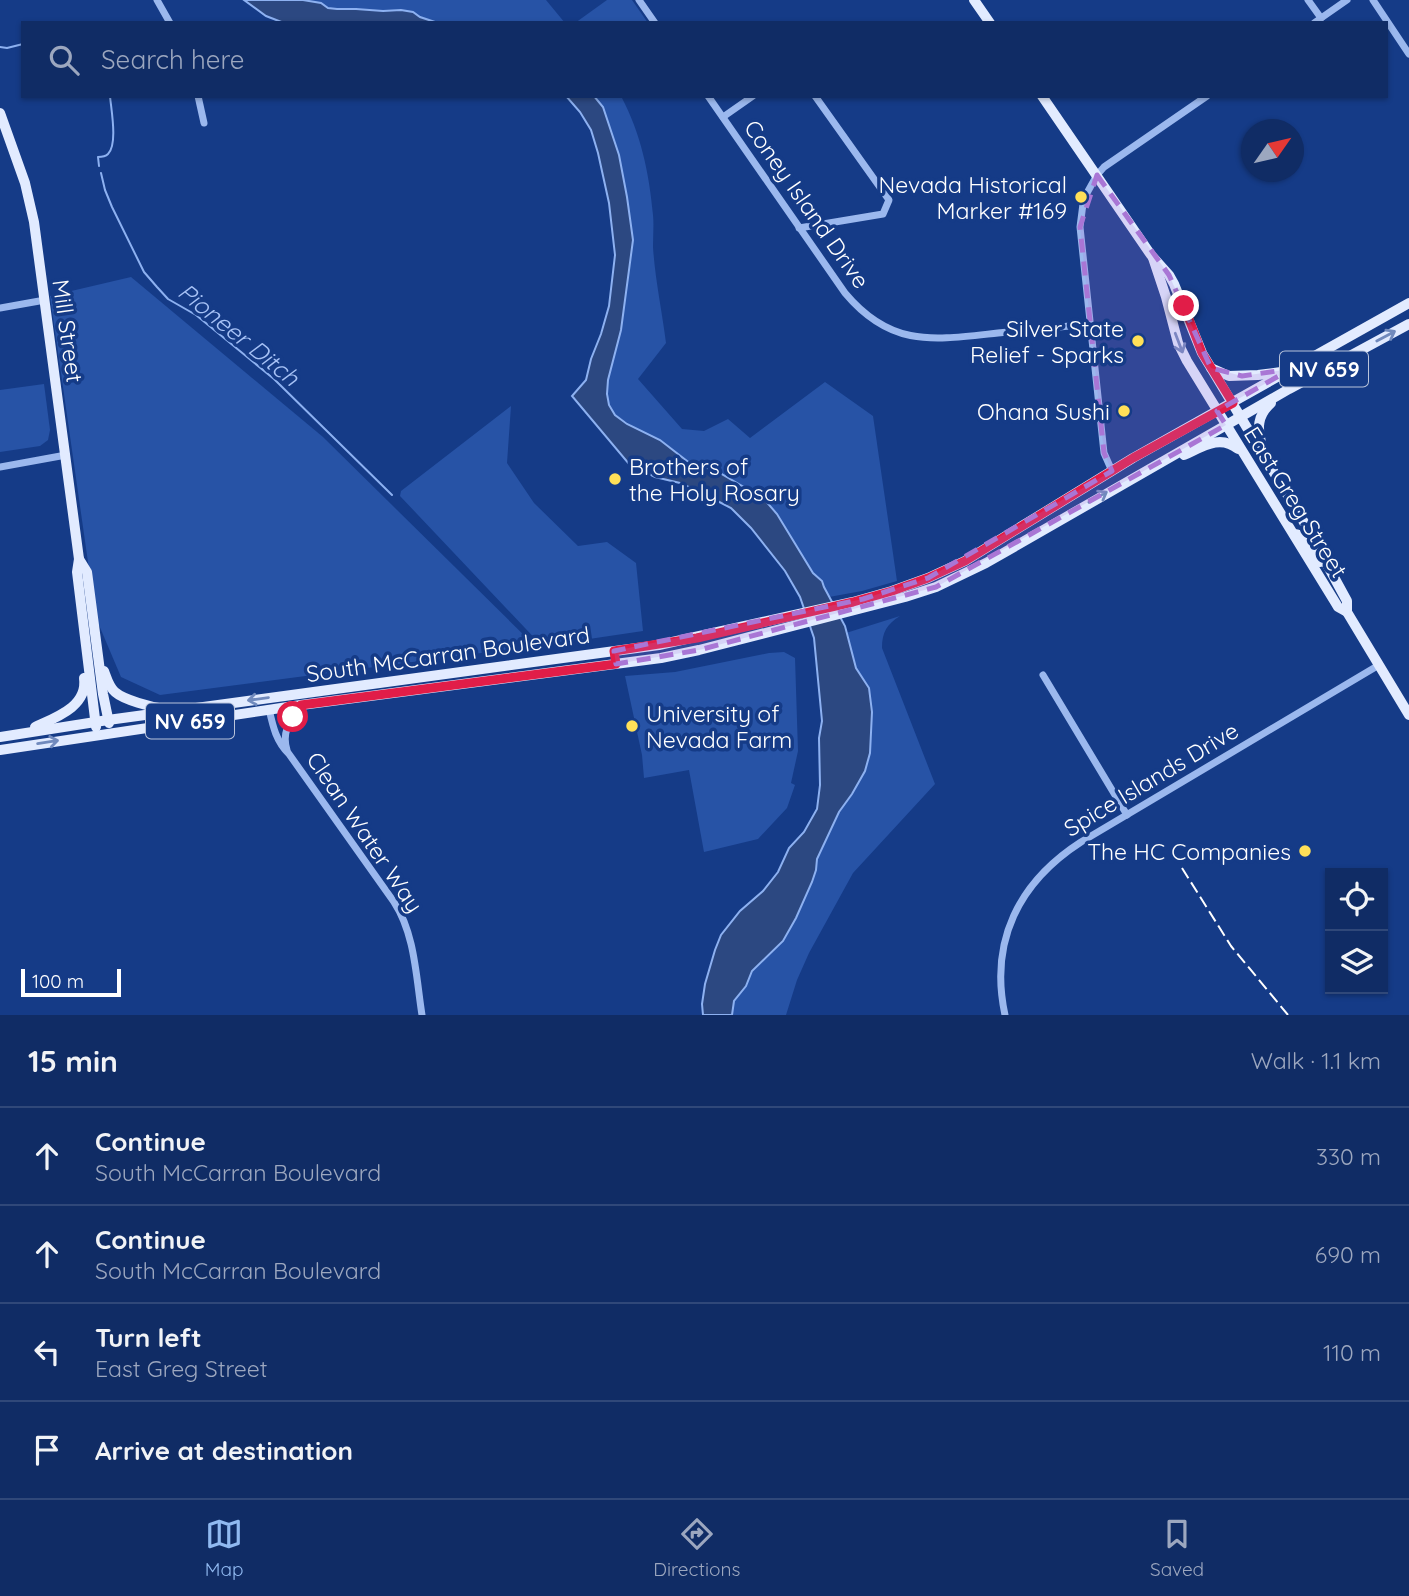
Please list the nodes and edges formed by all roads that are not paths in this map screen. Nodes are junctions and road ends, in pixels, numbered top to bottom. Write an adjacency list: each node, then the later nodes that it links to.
1 (157, 0): 8 (street)
2 (974, 0): 10 (main road)
3 (1308, 0): 7 (street)
4 (1347, 0): 7 (street)
5 (1373, 0): 11 (street)
6 (642, 1): 9 (street)
7 (1317, 20)
8 (169, 21)
9 (654, 21)
10 (989, 21)
11 (1387, 21)
12 (1388, 22): 13 (street)
13 (1409, 54)
14 (198, 98): 22 (street)
15 (709, 98): 21 (street, Coney Island Drive)
16 (750, 98): 21 (street)
17 (816, 98): 24 (street)
18 (1043, 98): 23 (main road, East Greg Street)
19 (1203, 98): 23 (street)
20 (0, 113): 26 (main road, Mill Street)
21 (723, 117): 24 (street, Coney Island Drive)
22 (204, 123)
23 (1097, 175): 25 (main road, East Greg Street); 29 (street)
24 (799, 228): 29 (street, Coney Island Drive)
25 (1151, 255): 31 (main road, East Greg Street); 35 (main road, East Greg Street, one-way to 35)
26 (45, 300): 28 (street); 38 (main road, Mill Street)
27 (1409, 303): 32 (main road, South McCarran Boulevard / NV 659)
28 (0, 308)
29 (1090, 324): 42 (street)
30 (1409, 324): 33 (main road, South McCarran Boulevard / NV 659, one-way to 30)
31 (1211, 368): 32 (main road); 34 (main road, East Greg Street)
32 (1292, 369): 34 (main road, South McCarran Boulevard / NV 659)
33 (1281, 394): 36 (main road, South McCarran Boulevard / NV 659); 39 (main road)
34 (1233, 403): 35 (main road, South McCarran Boulevard / NV 659); 36 (main road, East Greg Street)
35 (1217, 411): 37 (main road, East Greg Street); 42 (main road, South McCarran Boulevard / NV 659)
36 (1241, 416): 37 (main road, South McCarran Boulevard / NV 659); 39 (main road, East Greg Street)
37 (1226, 425): 40 (main road, East Greg Street); 43 (main road, South McCarran Boulevard / NV 659)
38 (66, 455): 41 (street); 45 (main road, Mill Street)
39 (1265, 457): 46 (main road, East Greg Street)
40 (1250, 465): 43 (main road); 44 (main road, East Greg Street)
41 (0, 467)
42 (1112, 471): 47 (main road, South McCarran Boulevard / NV 659)
43 (1132, 478): 47 (main road, South McCarran Boulevard / NV 659, one-way to 43)
44 (1293, 534): 46 (main road); 48 (main road, East Greg Street)
45 (79, 559): 50 (main road, Mill Street); 51 (main road, Mill Street)
46 (1332, 574): 48 (main road, East Greg Street)
47 (854, 606): 49 (main road, South McCarran Boulevard / NV 659)
48 (1347, 612): 54 (main road, East Greg Street)
49 (787, 622): 52 (main road, South McCarran Boulevard / NV 659); 53 (main road, South McCarran Boulevard / NV 659)
50 (85, 639): 61 (main road, Mill Street); 62 (main road)
51 (97, 648): 58 (main road); 60 (main road, Mill Street)
52 (614, 651): 53 (main road); 58 (main road, South McCarran Boulevard / NV 659, one-way to 58)
53 (616, 664): 56 (main road, South McCarran Boulevard / NV 659)
54 (1379, 665): 59 (main road, East Greg Street); 68 (street, Spice Islands Drive)
55 (1043, 675): 68 (street)
56 (301, 705): 57 (main road, South McCarran Boulevard / NV 659); 67 (street, Clean Water Way)
57 (269, 709): 63 (main road, South McCarran Boulevard / NV 659); 67 (street, Clean Water Way)
58 (175, 711): 60 (main road, South McCarran Boulevard / NV 659)
59 (1409, 715)
60 (108, 720): 61 (main road, South McCarran Boulevard / NV 659); 63 (main road, Mill Street)
61 (95, 722): 62 (main road, South McCarran Boulevard / NV 659); 64 (main road, Mill Street)
62 (24, 733): 65 (main road, South McCarran Boulevard / NV 659)
63 (111, 733): 64 (main road, South McCarran Boulevard / NV 659)
64 (97, 735): 66 (main road, South McCarran Boulevard / NV 659, one-way to 64)
65 (0, 737)
66 (0, 750)
67 (289, 754): 69 (street, Clean Water Way)
68 (1127, 815): 70 (street, Spice Islands Drive)
69 (422, 1015)
70 (1005, 1015)

